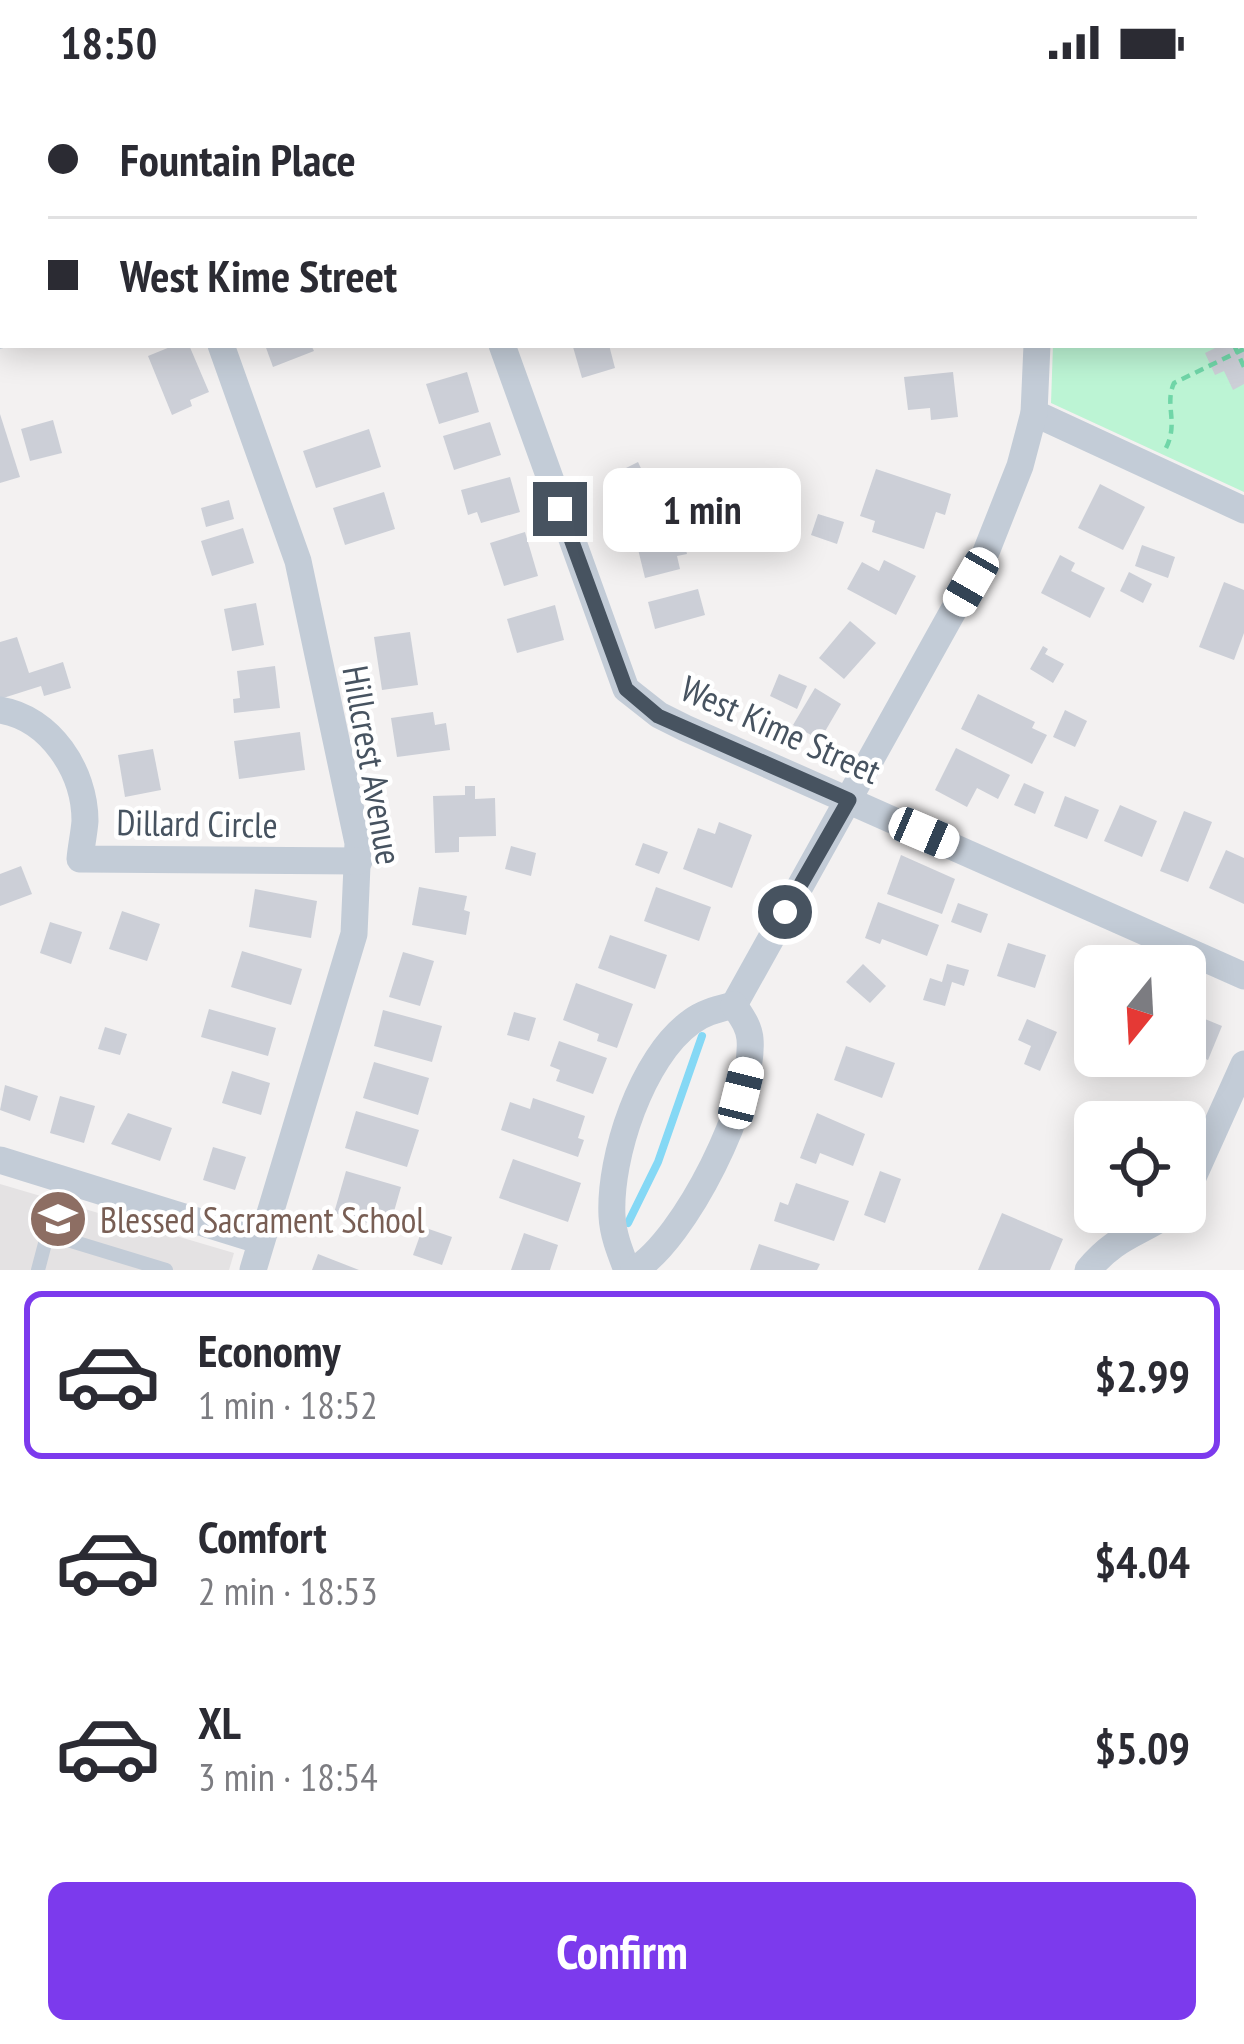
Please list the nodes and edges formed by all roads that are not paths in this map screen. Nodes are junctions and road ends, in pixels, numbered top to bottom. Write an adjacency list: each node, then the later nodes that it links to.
1 (222, 348): 8 (street, Hillcrest Avenue)
2 (503, 348): 7 (street, West Kime Street)
3 (1037, 348): 4 (street)
4 (1034, 413): 5 (street); 7 (street)
5 (1244, 510)
6 (0, 710): 8 (street, Dillard Circle)
7 (849, 800): 9 (street, West Kime Street); 10 (street)
8 (359, 861): 17 (street, Hillcrest Avenue)
9 (1244, 976)
10 (734, 1005): 21 (street); 21 (street)
11 (1244, 1064): 12 (street)
12 (1206, 1149)
13 (0, 1160): 14 (street)
14 (62, 1179): 16 (lane); 17 (street)
15 (1131, 1233): 22 (street)
16 (48, 1234): 18 (lane); 19 (lane)
17 (261, 1240): 20 (street, Hillcrest Avenue)
18 (38, 1270)
19 (166, 1270)
20 (253, 1270)
21 (631, 1270)
22 (1088, 1270)

